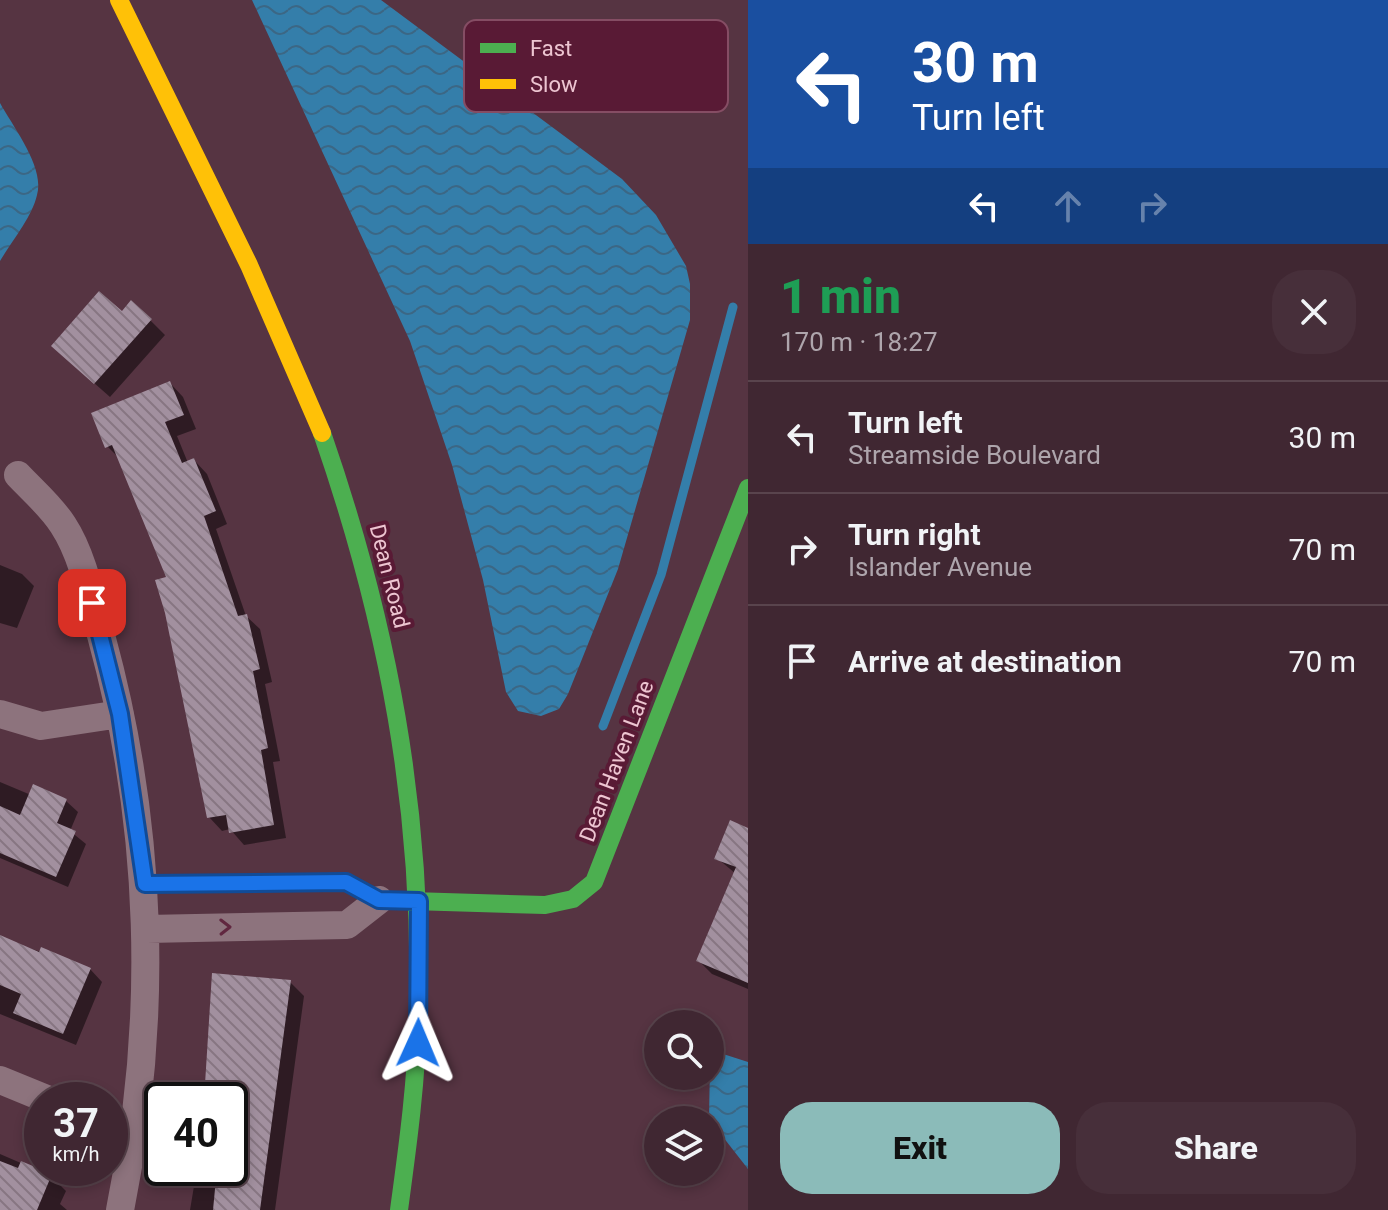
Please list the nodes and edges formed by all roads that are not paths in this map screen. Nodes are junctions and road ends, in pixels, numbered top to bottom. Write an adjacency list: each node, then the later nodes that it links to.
1 (119, 0): 8 (street, Dean Road)
2 (18, 475): 5 (street)
3 (748, 488): 8 (street, Dean Haven Lane)
4 (0, 714): 5 (street)
5 (120, 714): 6 (street)
6 (145, 884): 7 (street); 9 (street)
7 (379, 900): 8 (street, Dean Haven Lane); 9 (street, one-way to 7)
8 (419, 901): 15 (street, Dean Road)
9 (147, 929): 12 (street)
10 (0, 1080): 11 (street)
11 (24, 1090)
12 (128, 1104)
13 (121, 1186): 14 (street)
14 (120, 1210)
15 (399, 1210)

